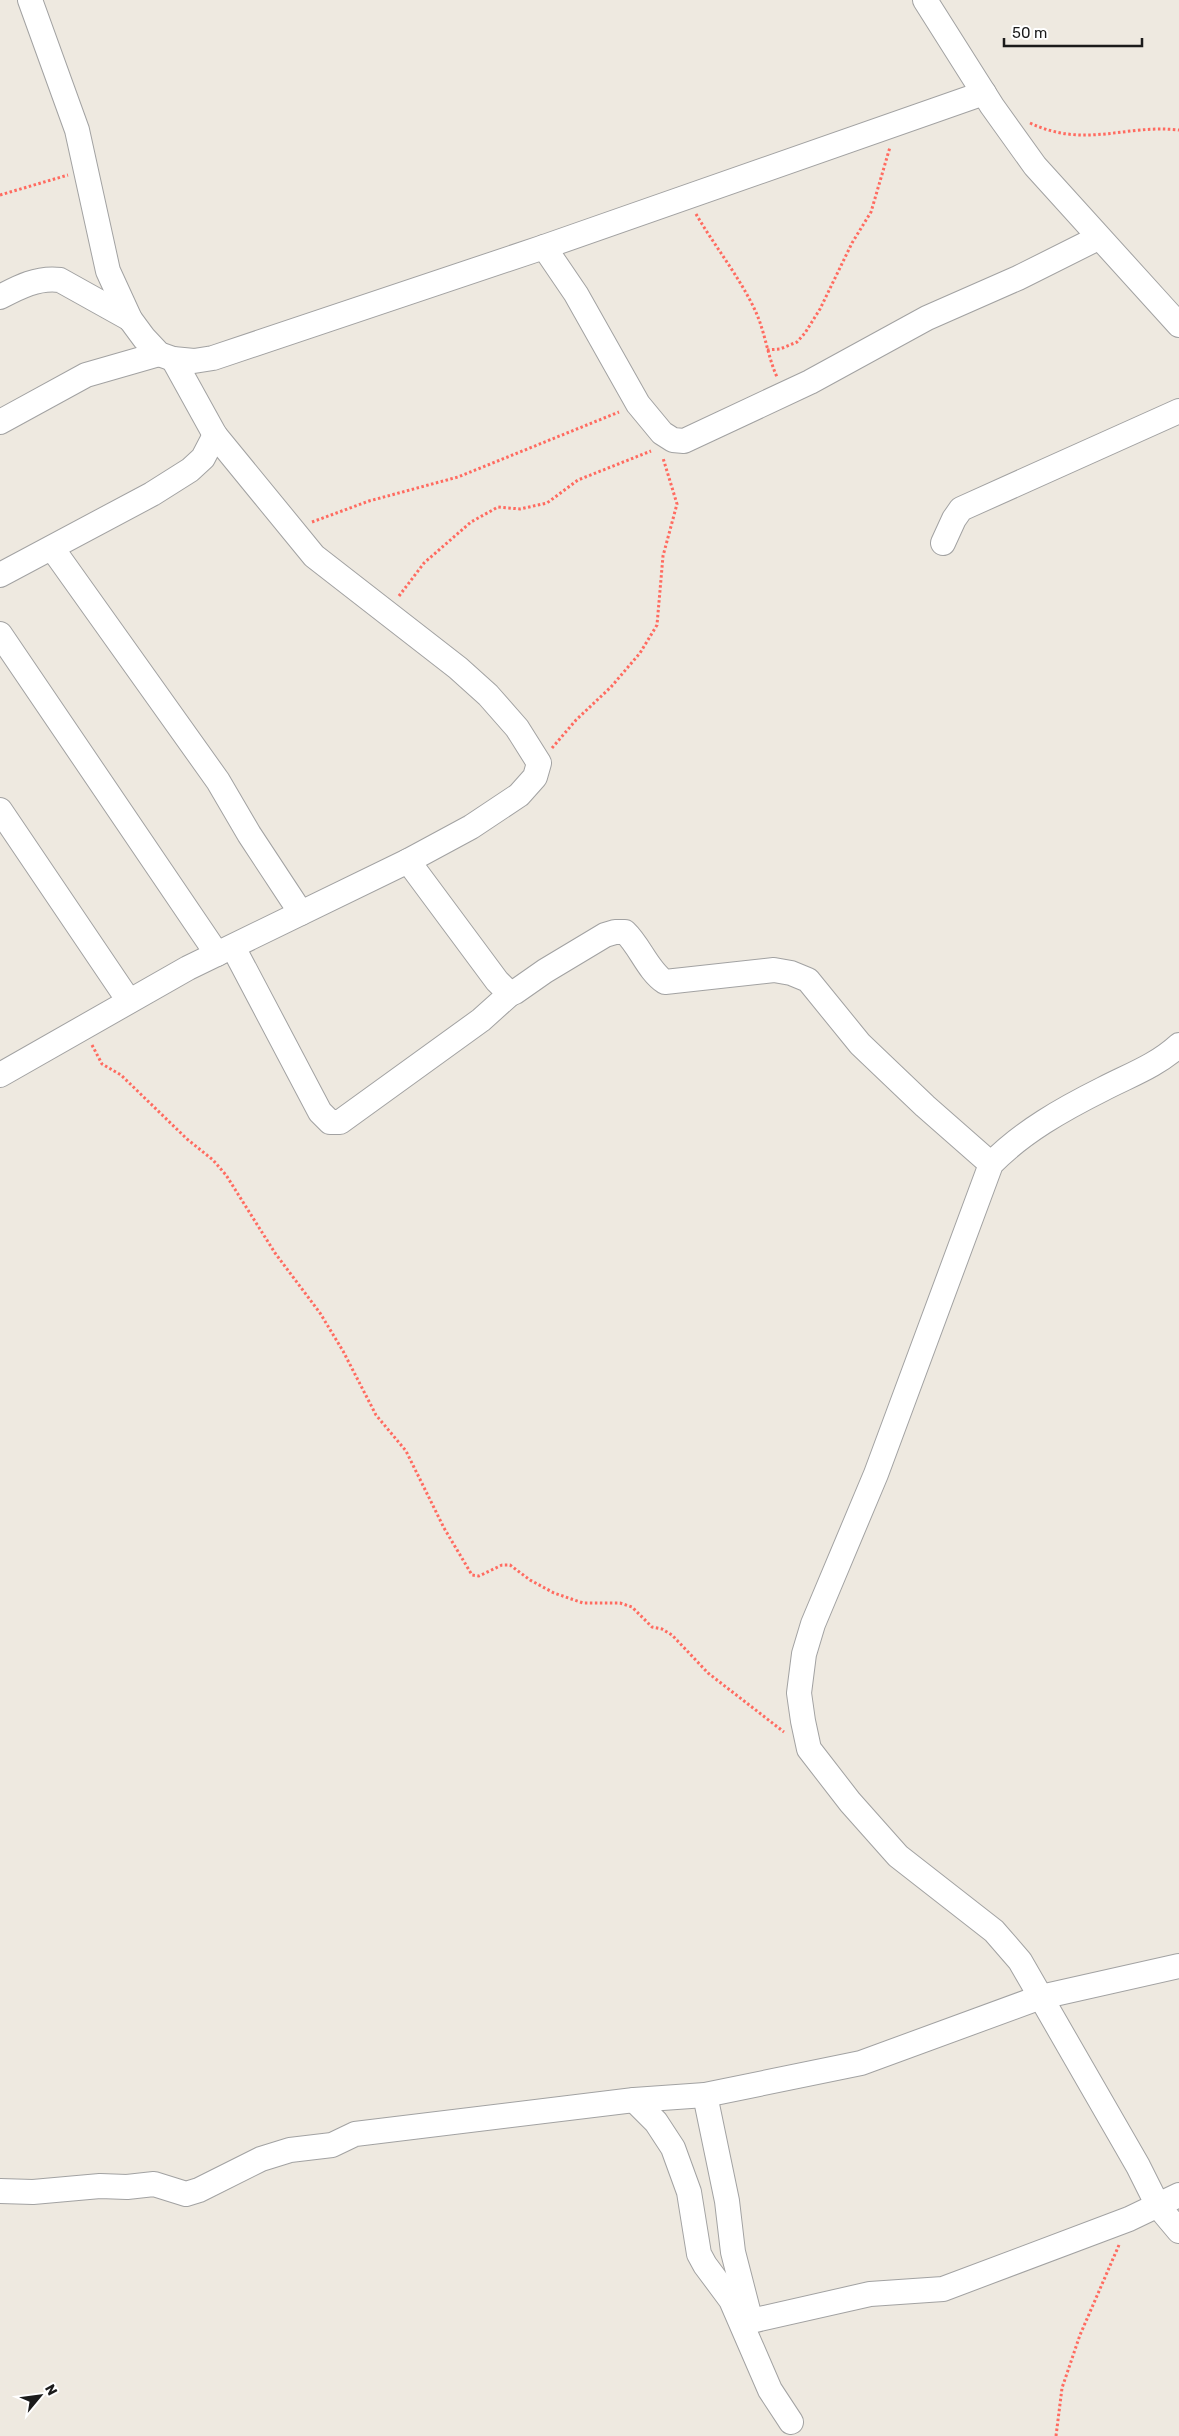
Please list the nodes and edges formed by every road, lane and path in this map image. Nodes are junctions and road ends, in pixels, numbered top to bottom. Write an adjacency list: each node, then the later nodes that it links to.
1 (30, 0): 7 (street)
2 (925, 0): 3 (street)
3 (984, 93): 5 (street); 10 (street)
4 (1025, 121): 6 (path)
5 (897, 124): 9 (street); 15 (path)
6 (1179, 130)
7 (85, 170): 8 (path); 13 (street)
8 (0, 195)
9 (687, 198): 11 (street); 15 (path)
10 (1098, 238): 14 (street); 17 (street)
11 (544, 247): 16 (street); 19 (street)
12 (0, 297): 13 (street)
13 (130, 319): 16 (street)
14 (1179, 325)
15 (767, 350): 17 (path)
16 (166, 356): 20 (street); 21 (street)
17 (785, 395): 19 (street)
18 (1179, 411): 24 (street)
19 (645, 413): 23 (path); 27 (path)
20 (0, 422)
21 (215, 435): 23 (street); 25 (street)
22 (662, 456): 29 (path)
23 (290, 529): 27 (street)
24 (943, 543)
25 (52, 548): 26 (street); 32 (street)
26 (0, 574)
27 (387, 613): 29 (street)
28 (0, 634): 33 (street)
29 (539, 763): 31 (street)
30 (0, 810): 35 (street)
31 (408, 861): 32 (street); 34 (street)
32 (301, 913): 33 (street)
33 (225, 950): 34 (street); 35 (street)
34 (510, 994): 39 (street)
35 (129, 1001): 36 (street)
36 (89, 1025): 38 (street); 40 (path)
37 (1179, 1045): 39 (street)
38 (0, 1075)
39 (991, 1164): 40 (street)
40 (809, 1749): 42 (street)
41 (1179, 1966): 42 (street)
42 (1041, 1997): 43 (street); 47 (street)
43 (705, 2095): 44 (street); 50 (street)
44 (634, 2100): 45 (street); 51 (street)
45 (0, 2191)
46 (1179, 2195): 47 (street)
47 (1158, 2206): 48 (street); 49 (street)
48 (1129, 2220): 50 (street); 52 (path)
49 (1179, 2231)
50 (751, 2321): 51 (street)
51 (795, 2429)
52 (1056, 2436)

